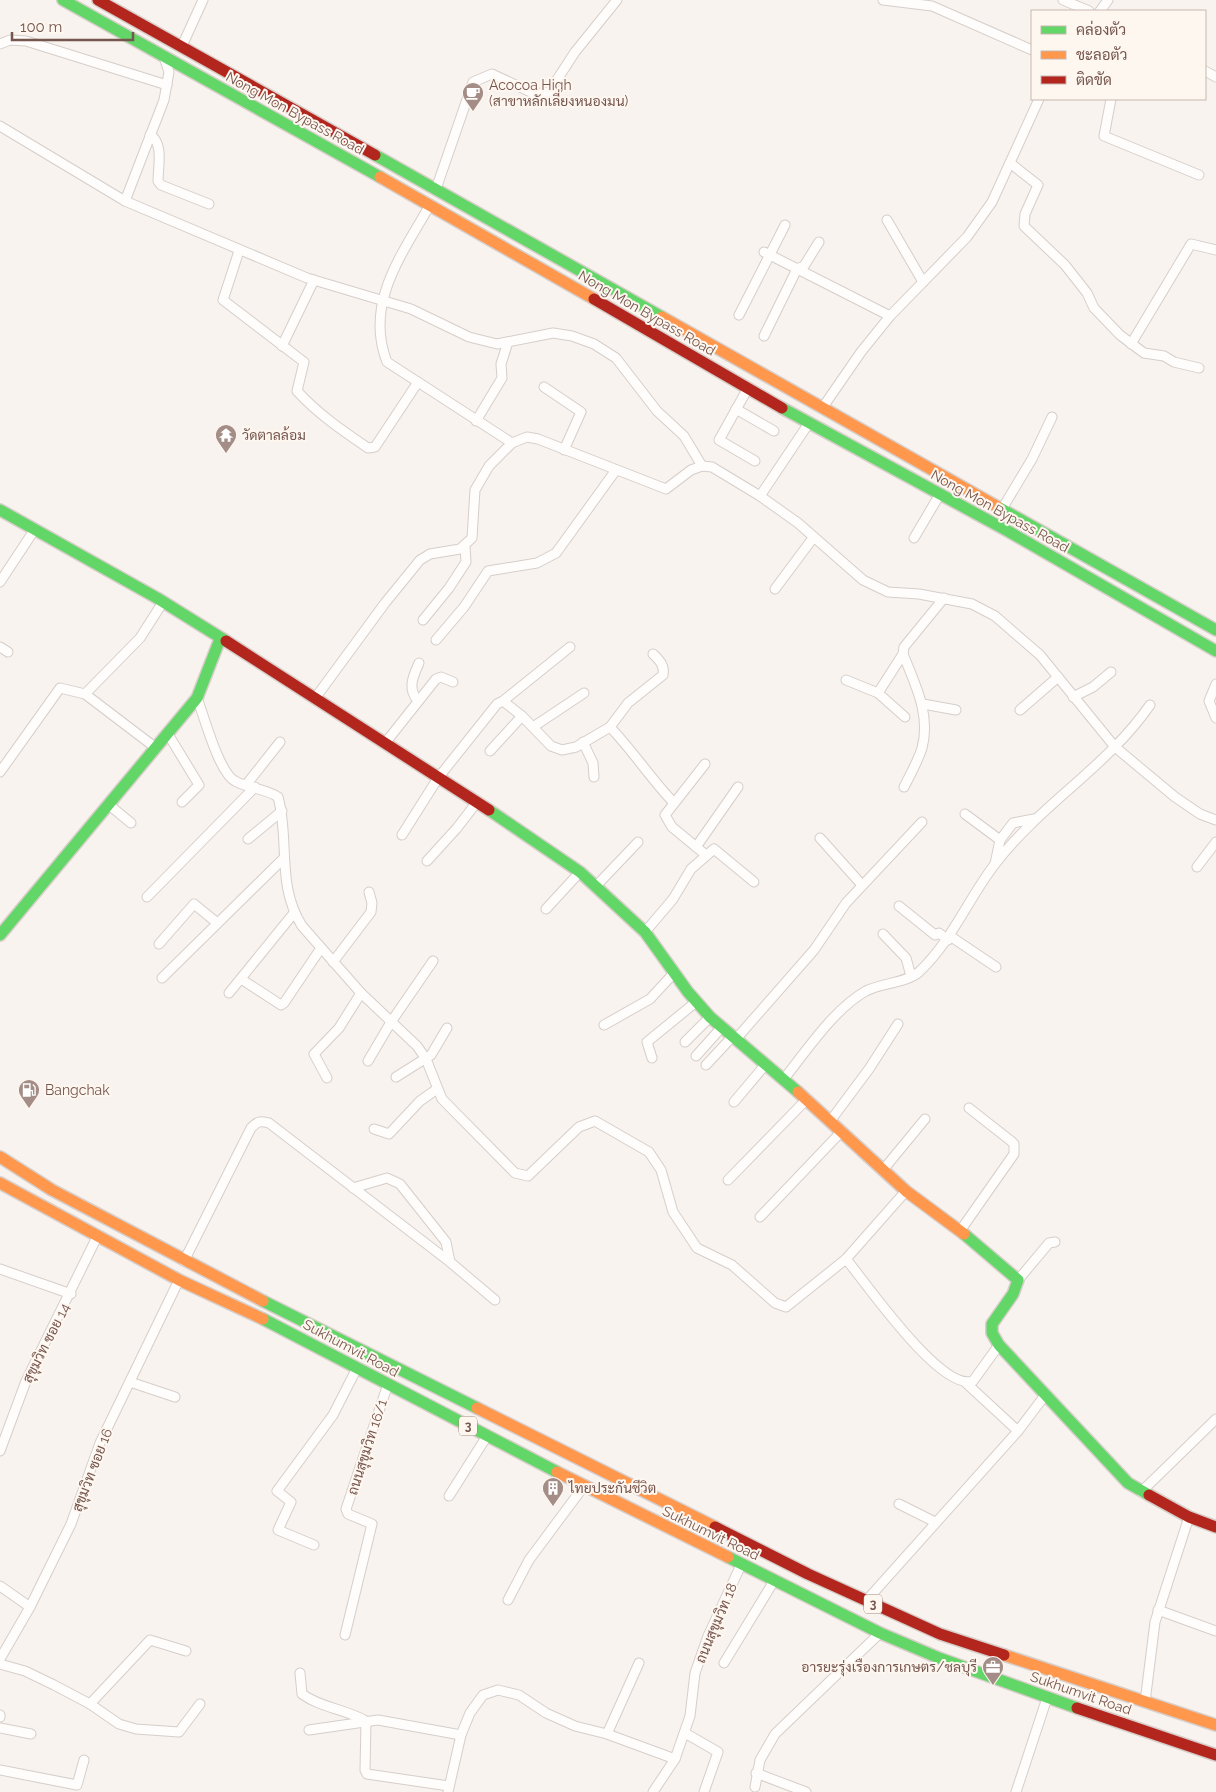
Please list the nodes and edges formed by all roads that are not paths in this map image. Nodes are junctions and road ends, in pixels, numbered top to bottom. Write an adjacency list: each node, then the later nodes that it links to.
1 (63, 0): 11 (main road, Nong Mon Bypass Road)
2 (98, 0): 9 (main road, Nong Mon Bypass Road)
3 (203, 0): 9 (street)
4 (617, 0): 19 (street)
5 (883, 0): 10 (street)
6 (1063, 0): 7 (street)
7 (1087, 10)
8 (0, 44): 12 (street)
9 (182, 46): 19 (main road, Nong Mon Bypass Road)
10 (1031, 50)
11 (164, 57): 12 (street); 22 (main road, Nong Mon Bypass Road)
12 (167, 85): 16 (street)
13 (1039, 100): 17 (street)
14 (1111, 100): 18 (street)
15 (0, 126): 20 (street)
16 (150, 135): 20 (street); 21 (street)
17 (1010, 163): 31 (street); 39 (street)
18 (1199, 175)
19 (436, 189): 35 (main road, Nong Mon Bypass Road)
20 (125, 201): 27 (street)
21 (209, 204)
22 (430, 205): 32 (street); 36 (main road, Nong Mon Bypass Road)
23 (887, 220): 31 (street)
24 (785, 225): 28 (street)
25 (819, 242): 29 (street)
26 (1216, 250): 39 (street)
27 (239, 251): 30 (street); 40 (street)
28 (767, 253): 29 (street); 33 (street)
29 (797, 269): 34 (street); 37 (street)
30 (314, 280): 32 (street); 40 (street)
31 (923, 282): 34 (street)
32 (381, 301): 38 (street); 42 (street)
33 (739, 315)
34 (890, 316): 45 (street)
35 (668, 319): 36 (main road); 45 (main road, Nong Mon Bypass Road)
36 (658, 336): 44 (main road, Nong Mon Bypass Road)
37 (764, 336)
38 (508, 342): 48 (street); 54 (street)
39 (1132, 344): 41 (street)
40 (282, 346): 42 (street)
41 (1199, 368)
42 (418, 382): 48 (street)
43 (544, 387): 52 (street)
44 (748, 388): 46 (street); 49 (main road, Nong Mon Bypass Road)
45 (823, 407): 58 (main road, Nong Mon Bypass Road)
46 (736, 409): 50 (street); 53 (street)
47 (1052, 417): 58 (street)
48 (476, 421): 51 (street)
49 (809, 423): 56 (main road, Nong Mon Bypass Road); 57 (street)
50 (774, 431)
51 (512, 443): 52 (street); 63 (street)
52 (564, 450): 55 (street)
53 (755, 461)
54 (702, 466): 55 (street); 57 (street)
55 (616, 470): 71 (street)
56 (940, 494): 62 (street); 73 (main road, Nong Mon Bypass Road)
57 (760, 496): 61 (street)
58 (1002, 509): 69 (main road, Nong Mon Bypass Road)
59 (0, 510): 60 (main road)
60 (35, 529): 64 (street); 67 (main road)
61 (814, 538): 65 (street); 66 (street)
62 (914, 538)
63 (465, 546): 68 (street); 87 (street)
64 (0, 582)
65 (775, 589)
66 (944, 598): 75 (street); 78 (street)
67 (163, 602): 70 (main road); 84 (street)
68 (422, 620)
69 (1216, 630)
70 (220, 639): 86 (main road); 87 (main road)
71 (436, 640)
72 (570, 647): 89 (street)
73 (1216, 652)
74 (653, 654): 98 (street)
75 (903, 654): 83 (street); 90 (street)
76 (419, 663): 88 (street)
77 (1111, 672): 85 (street)
78 (1058, 677): 85 (street); 93 (street)
79 (846, 680): 83 (street)
80 (453, 682): 88 (street)
81 (1216, 684): 96 (street)
82 (584, 693): 97 (street)
83 (878, 693): 95 (street)
84 (85, 694): 104 (street); 107 (street)
85 (1074, 697): 103 (street)
86 (197, 698): 99 (main road); 110 (street)
87 (316, 698): 101 (main road)
88 (418, 701): 101 (street)
89 (503, 701): 94 (street); 109 (street)
90 (923, 704): 92 (street); 112 (street)
91 (1150, 705): 103 (street)
92 (956, 710)
93 (1020, 710)
94 (522, 716): 97 (street); 105 (street)
95 (905, 716)
96 (1216, 718)
97 (533, 727): 102 (street)
98 (610, 727): 102 (street); 115 (street)
99 (168, 734): 104 (main road); 113 (street)
100 (280, 742): 110 (street)
101 (386, 742): 109 (main road)
102 (583, 742): 108 (street)
103 (1115, 747): 119 (street); 120 (street)
104 (156, 748): 116 (main road)
105 (490, 751)
106 (705, 764): 115 (street)
107 (0, 772)
108 (594, 777)
109 (438, 778): 114 (main road); 123 (street)
110 (250, 786): 117 (street); 140 (street)
111 (738, 787): 129 (street)
112 (904, 787)
113 (182, 802)
114 (477, 802): 132 (street); 135 (main road)
115 (674, 803): 129 (street)
116 (108, 804): 122 (street); 147 (main road)
117 (282, 811): 125 (street); 131 (street)
118 (965, 814): 126 (street)
119 (1035, 819): 126 (street); 133 (street)
120 (1216, 820)
121 (922, 822): 137 (street)
122 (131, 823)
123 (402, 835)
124 (820, 838): 137 (street)
125 (248, 839)
126 (1000, 840): 133 (street)
127 (638, 842): 138 (street)
128 (1216, 842): 134 (street)
129 (696, 847): 130 (street)
130 (706, 855): 136 (street); 145 (street)
131 (284, 858): 143 (street); 144 (street)
132 (427, 861)
133 (995, 864): 148 (street)
134 (1197, 867)
135 (580, 872): 138 (main road); 142 (street)
136 (754, 882)
137 (862, 885): 167 (street)
138 (597, 886): 145 (main road)
139 (369, 892): 152 (street)
140 (147, 897)
141 (899, 906): 148 (street)
142 (546, 909)
143 (294, 913): 150 (street); 157 (street)
144 (216, 922): 149 (street); 156 (street)
145 (645, 932): 154 (main road)
146 (882, 934): 155 (street)
147 (0, 935)
148 (949, 938): 153 (street); 155 (street)
149 (159, 944)
150 (321, 948): 152 (street); 157 (street)
151 (433, 961): 162 (street)
152 (333, 962): 159 (street)
153 (996, 967)
154 (674, 973): 160 (main road); 164 (street)
155 (911, 976): 177 (street)
156 (162, 978)
157 (241, 979): 158 (street)
158 (229, 993)
159 (362, 993): 162 (street); 176 (street)
160 (696, 1002): 161 (main road); 170 (street)
161 (710, 1017): 165 (main road); 168 (street)
162 (391, 1022): 171 (street); 172 (street)
163 (898, 1024): 183 (street)
164 (604, 1025)
165 (722, 1027): 167 (main road); 169 (street)
166 (447, 1028): 171 (street)
167 (734, 1038): 173 (main road); 174 (street)
168 (685, 1042)
169 (696, 1056)
170 (652, 1058)
171 (426, 1059): 175 (street); 178 (street)
172 (368, 1061)
173 (766, 1064): 177 (main road); 180 (street)
174 (706, 1065)
175 (396, 1077)
176 (327, 1078)
177 (784, 1079): 179 (main road)
178 (437, 1088): 184 (street); 196 (street)
179 (807, 1099): 183 (main road); 188 (street)
180 (734, 1102)
181 (969, 1108): 193 (street)
182 (925, 1119): 187 (street)
183 (831, 1120): 185 (main road)
184 (374, 1129)
185 (842, 1130): 187 (main road); 192 (street)
186 (0, 1157): 197 (main road, Sukhumvit Road / 3)
187 (883, 1170): 191 (main road)
188 (728, 1180)
189 (0, 1183): 194 (main road, Sukhumvit Road / 3)
190 (353, 1188): 197 (street); 198 (street); 198 (street)
191 (906, 1191): 193 (main road); 196 (street)
192 (760, 1217)
193 (960, 1231): 201 (main road)
194 (97, 1237): 200 (main road, Sukhumvit Road / 3); 202 (street, สุขุมวิท ซอย 14)
195 (1055, 1242): 201 (street)
196 (846, 1259): 208 (street)
197 (184, 1261): 227 (main road, Sukhumvit Road / 3)
198 (450, 1262): 203 (street)
199 (0, 1269): 202 (street)
200 (180, 1280): 205 (main road, Sukhumvit Road / 3); 206 (street, สุขุมวิท ซอย 16)
201 (1018, 1280): 204 (main road)
202 (71, 1294): 214 (street, สุขุมวิท ซอย 14)
203 (495, 1300)
204 (999, 1346): 208 (street); 209 (main road)
205 (358, 1368): 207 (main road, Sukhumvit Road / 3); 222 (street)
206 (130, 1382): 210 (street); 228 (street, สุขุมวิท ซอย 16)
207 (388, 1384): 213 (main road, Sukhumvit Road / 3); 232 (street, ถนนสุขุมวิท 16/1)
208 (966, 1384): 212 (street)
209 (1046, 1394): 212 (street); 216 (main road)
210 (175, 1397)
211 (1216, 1419): 216 (street)
212 (1018, 1431): 220 (street)
213 (487, 1436): 215 (main road, Sukhumvit Road / 3); 217 (street)
214 (0, 1451)
215 (584, 1486): 223 (main road, Sukhumvit Road / 3); 226 (street)
216 (1141, 1492): 219 (main road)
217 (449, 1496)
218 (899, 1504): 220 (street)
219 (1189, 1517): 221 (main road); 229 (street)
220 (934, 1522): 227 (street)
221 (1216, 1527)
222 (314, 1545)
223 (741, 1565): 224 (main road, Sukhumvit Road / 3); 247 (street, ถนนสุขุมวิท 18)
224 (774, 1581): 231 (main road, Sukhumvit Road / 3); 236 (street)
225 (0, 1586): 228 (street)
226 (508, 1600)
227 (866, 1601): 239 (main road, Sukhumvit Road / 3)
228 (30, 1607): 234 (street, สุขุมวิท ซอย 16)
229 (1158, 1610): 230 (street); 240 (street)
230 (1216, 1631)
231 (880, 1634): 239 (main road, Sukhumvit Road / 3); 255 (street)
232 (345, 1635)
233 (186, 1651): 241 (street)
234 (0, 1659)
235 (639, 1662): 249 (street)
236 (724, 1663)
237 (0, 1664): 241 (street)
238 (300, 1673): 243 (street)
239 (1052, 1686): 240 (main road, Sukhumvit Road / 3); 251 (main road, Sukhumvit Road / 3); 261 (street)
240 (1145, 1702): 244 (main road, Sukhumvit Road / 3)
241 (90, 1704): 242 (street)
242 (200, 1704)
243 (366, 1721): 246 (street); 250 (street); 257 (street)
244 (1216, 1725)
245 (0, 1728): 248 (street)
246 (309, 1730)
247 (685, 1733): 252 (street, ถนนสุขุมวิท 18); 259 (street)
248 (31, 1734)
249 (607, 1734): 250 (street); 252 (street)
250 (460, 1735): 257 (street)
251 (1216, 1755)
252 (675, 1759): 258 (street, ถนนสุขุมวิท 18)
253 (84, 1760): 254 (street)
254 (0, 1770)
255 (756, 1773): 256 (street); 260 (street)
256 (755, 1787)
257 (448, 1789)
258 (653, 1792)
259 (704, 1792)
260 (806, 1792)
261 (1016, 1792)

